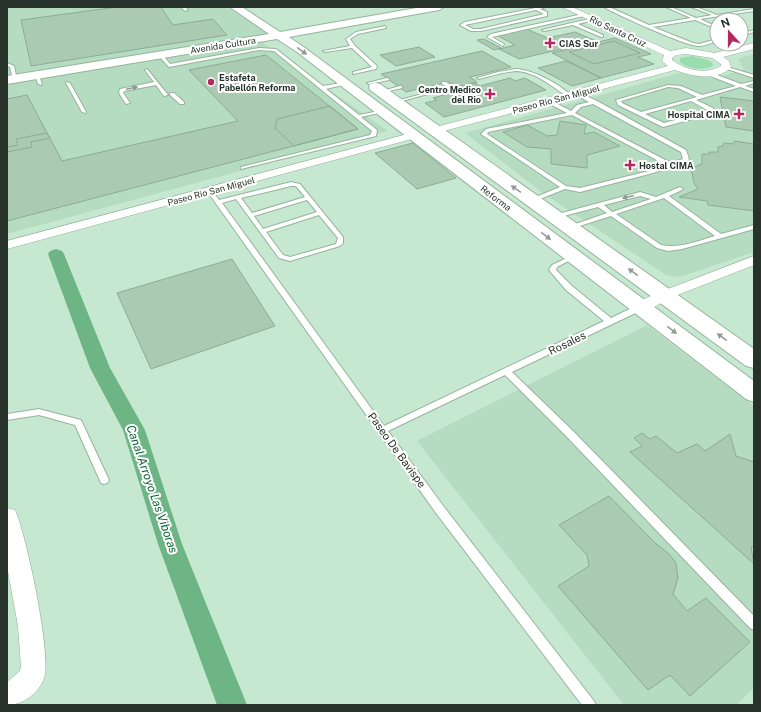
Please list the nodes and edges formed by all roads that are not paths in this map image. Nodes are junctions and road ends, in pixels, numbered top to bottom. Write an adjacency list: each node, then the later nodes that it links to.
1 (235, 7): 25 (main road, Reforma)
2 (256, 7): 13 (main road)
3 (439, 7): 24 (main road, Avenida Cultura)
4 (544, 7): 9 (lane)
5 (566, 7): 11 (street, Rio Santa Cruz)
6 (606, 7): 21 (lane)
7 (668, 7): 17 (lane)
8 (693, 7): 14 (lane)
9 (536, 8): 9 (lane)
10 (754, 10): 12 (lane)
11 (582, 11): 16 (street, Rio Santa Cruz); 28 (lane); 32 (street, Rio Santa Cruz)
12 (741, 12)
13 (267, 13)
14 (709, 13)
15 (709, 17): 17 (lane)
16 (593, 19): 19 (lane); 32 (street, Rio Santa Cruz)
17 (696, 19): 20 (lane); 21 (lane)
18 (283, 23): 24 (main road, Reforma)
19 (573, 23): 23 (lane); 26 (lane)
20 (709, 25)
21 (649, 26): 27 (lane)
22 (385, 27): 29 (lane)
23 (544, 30)
24 (299, 32): 25 (main road, Avenida Cultura); 31 (main road, Reforma)
25 (280, 36): 33 (main road, Avenida Cultura); 48 (main road, Reforma, one-way to 48)
26 (602, 36)
27 (709, 42)
28 (503, 45)
29 (352, 46): 31 (lane); 39 (lane)
30 (754, 46): 34 (street)
31 (325, 51): 39 (main road, Reforma)
32 (674, 53): 34 (street); 36 (street)
33 (160, 55): 44 (main road, Avenida Cultura); 52 (lane)
34 (716, 56): 37 (street)
35 (7, 64): 44 (lane)
36 (676, 67): 40 (street); 56 (street, Paseo Rio San Miguel)
37 (726, 67): 40 (street); 41 (lane)
38 (146, 70): 47 (lane)
39 (354, 73): 49 (main road, Reforma)
40 (707, 73): 51 (lane)
41 (754, 77)
42 (387, 78): 49 (lane)
43 (479, 78): 56 (lane)
44 (11, 79)
45 (754, 82): 51 (lane)
46 (68, 83): 65 (lane)
47 (157, 83): 62 (lane, one-way to 47); 63 (lane)
48 (344, 83): 52 (lane); 64 (main road, Reforma)
49 (369, 83): 55 (main road, Reforma)
50 (444, 83): 60 (lane)
51 (741, 86): 54 (lane); 57 (lane)
52 (322, 88): 68 (lane)
53 (400, 88): 55 (lane)
54 (754, 91)
55 (382, 92): 60 (main road, Reforma)
56 (574, 95): 59 (street, Paseo Rio San Miguel); 61 (lane)
57 (702, 97): 58 (lane); 67 (lane)
58 (693, 100): 67 (lane); 67 (lane)
59 (548, 101): 66 (lane); 69 (street, Paseo Rio San Miguel)
60 (395, 102): 69 (main road, Reforma)
61 (595, 102): 66 (lane); 71 (lane)
62 (128, 103)
63 (182, 103)
64 (379, 108): 68 (lane); 69 (main road); 70 (main road, Reforma)
65 (84, 112)
66 (571, 114): 71 (lane); 74 (lane)
67 (640, 114)
68 (357, 117): 73 (lane)
69 (433, 128): 72 (main road, Reforma)
70 (419, 138): 72 (main road); 76 (street, Paseo Rio San Miguel); 93 (main road, Reforma, one-way to 93)
71 (670, 165): 74 (lane)
72 (485, 167): 80 (main road, Reforma, one-way to 72)
73 (243, 168)
74 (564, 187): 80 (lane)
75 (680, 189): 77 (lane)
76 (210, 191): 82 (lane, Paseo De Bavispe); 92 (street, Paseo Rio San Miguel)
77 (665, 196): 81 (lane); 91 (lane)
78 (237, 197): 79 (lane); 82 (lane); 86 (lane)
79 (309, 198): 84 (lane); 86 (lane)
80 (533, 200): 87 (main road, Reforma)
81 (656, 200): 83 (lane, one-way to 83); 85 (lane)
82 (218, 202): 102 (lane, Paseo De Bavispe)
83 (599, 204): 85 (lane); 87 (lane)
84 (321, 213): 90 (lane); 90 (lane)
85 (611, 213): 88 (lane); 91 (lane)
86 (250, 215): 90 (lane)
87 (556, 216): 88 (main road, Reforma)
88 (570, 227): 95 (main road, Reforma, one-way to 88)
89 (754, 227): 91 (lane)
90 (262, 231)
91 (721, 237)
92 (7, 245)
93 (573, 257): 96 (main road, Reforma); 97 (lane)
94 (754, 260): 95 (street, Rosales)
95 (665, 295): 96 (street, Rosales); 98 (main road, Reforma, one-way to 95)
96 (641, 307): 97 (lane, Rosales); 100 (main road, Reforma, one-way to 100)
97 (610, 322): 99 (lane, Rosales)
98 (754, 360)
99 (507, 372): 102 (lane, Rosales); 105 (lane)
100 (754, 393)
101 (7, 417): 103 (lane)
102 (383, 430): 107 (lane, Paseo De Bavispe)
103 (104, 480)
104 (7, 517): 106 (street)
105 (754, 624)
106 (7, 696)
107 (590, 705)

